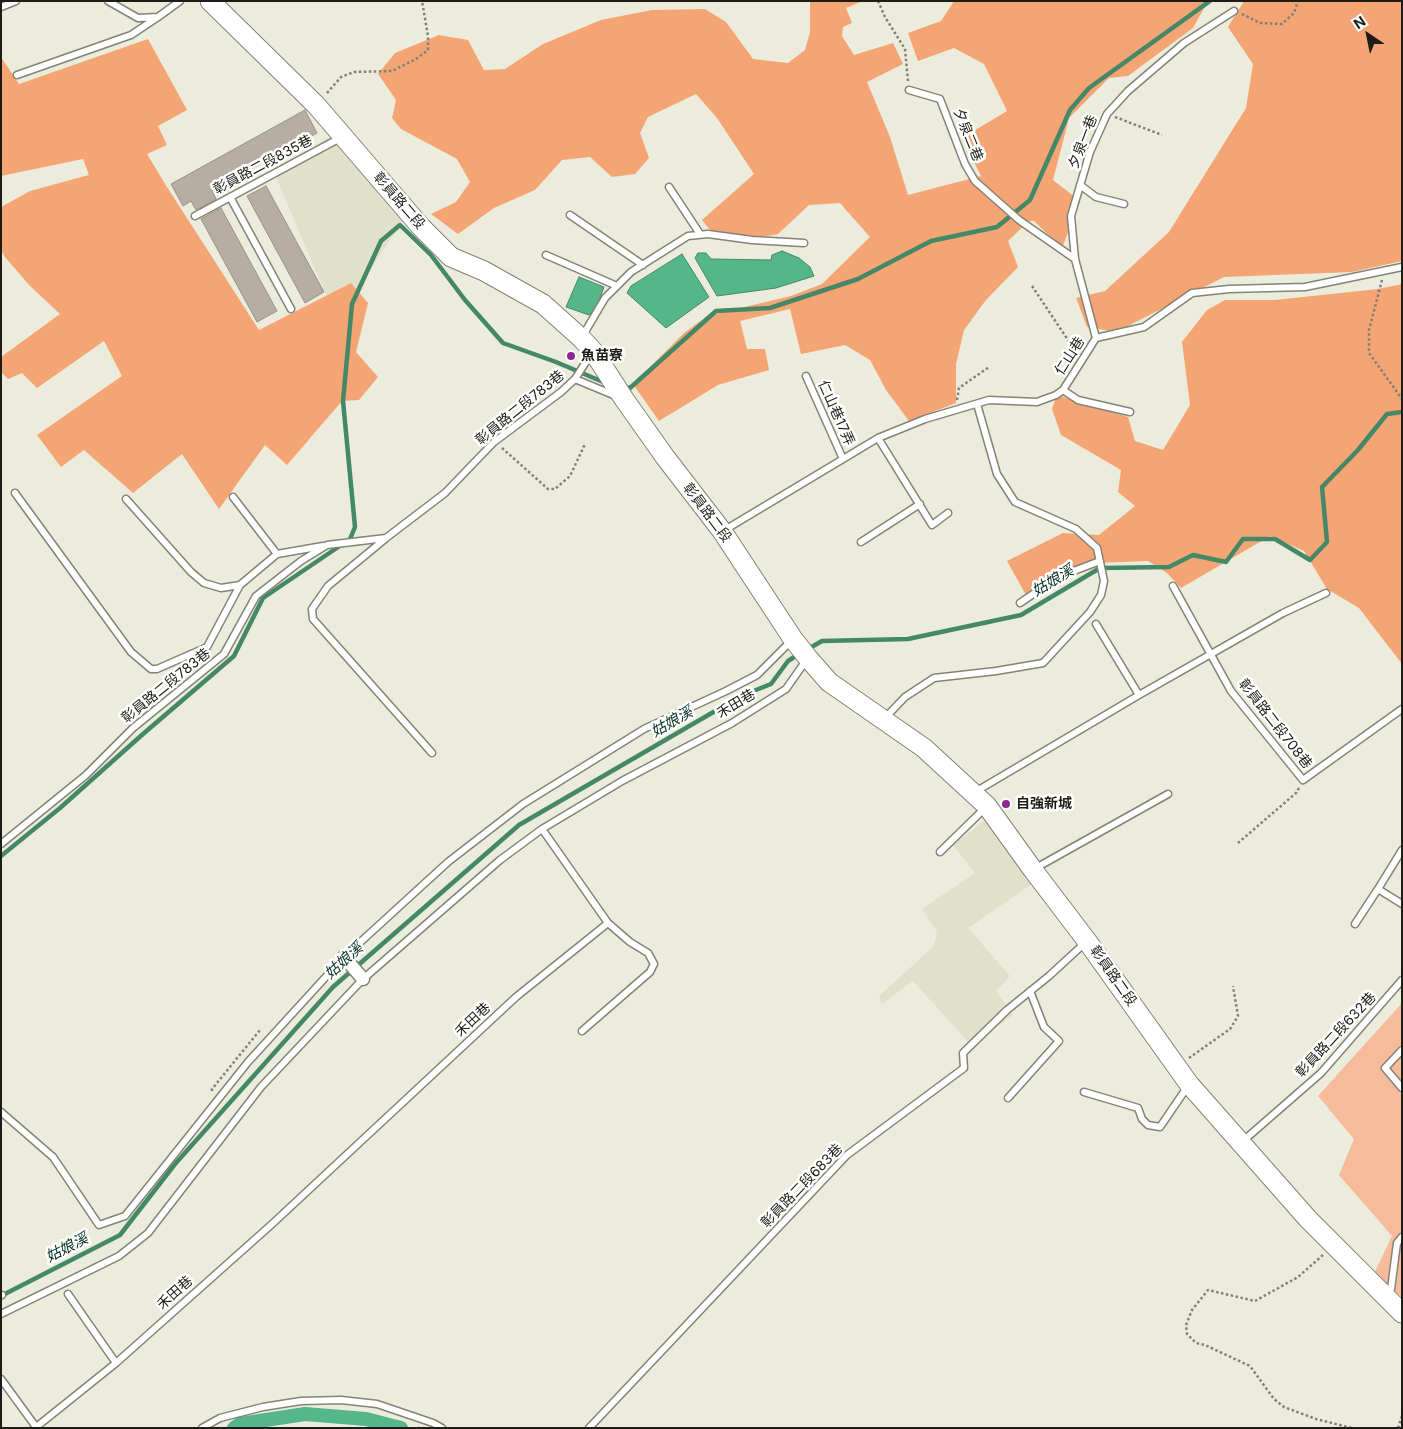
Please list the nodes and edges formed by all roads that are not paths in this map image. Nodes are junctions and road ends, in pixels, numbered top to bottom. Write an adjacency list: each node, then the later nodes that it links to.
1 (16, 1): 5 (lane)
2 (108, 1): 7 (lane)
3 (180, 1): 7 (lane)
4 (210, 1): 10 (main road, 彰員路二段)
5 (1, 7)
6 (1234, 11): 11 (lane, 夕泉一巷)
7 (158, 16): 8 (lane)
8 (17, 75)
9 (909, 90): 20 (lane, 夕泉二巷)
10 (343, 136): 13 (lane, 彰員路二段835巷); 26 (main road, 彰員路二段)
11 (1080, 185): 14 (lane); 20 (lane, 夕泉一巷)
12 (669, 187): 17 (lane)
13 (230, 196): 16 (lane, 彰員路二段835巷); 24 (lane)
14 (1124, 204)
15 (570, 215): 21 (lane)
16 (195, 216)
17 (700, 234): 18 (lane); 21 (lane, 彰員路二段783巷)
18 (804, 244)
19 (546, 255): 23 (lane)
20 (1075, 259): 25 (lane, 夕泉一巷)
21 (643, 265): 23 (lane, 彰員路二段783巷)
22 (1402, 267): 25 (lane, 仁山巷)
23 (617, 286): 26 (lane, 彰員路二段783巷)
24 (292, 309)
25 (1096, 338): 30 (lane, 仁山巷)
26 (587, 344): 28 (lane, 彰員路二段783巷); 29 (main road, 彰員路二段)
27 (806, 376): 34 (lane, 仁山巷17弄)
28 (575, 379): 29 (lane); 41 (lane, 彰員路二段783巷)
29 (616, 388): 40 (main road, 彰員路二段)
30 (1063, 390): 31 (lane, 仁山巷); 32 (lane)
31 (977, 404): 33 (lane, 仁山巷); 45 (lane)
32 (1130, 412)
33 (878, 438): 34 (lane, 仁山巷); 38 (lane)
34 (842, 459): 40 (lane, 仁山巷)
35 (15, 493): 46 (lane)
36 (233, 498): 44 (lane)
37 (126, 499): 46 (lane)
38 (920, 504): 39 (lane); 42 (lane)
39 (948, 513)
40 (722, 531): 51 (main road, 彰員路二段)
41 (386, 538): 43 (lane, 彰員路二段783巷); 57 (lane)
42 (861, 542)
43 (327, 545): 44 (lane); 62 (lane, 彰員路二段783巷)
44 (277, 554): 46 (lane)
45 (1100, 561): 49 (lane); 56 (lane)
46 (240, 585)
47 (1173, 586): 52 (lane, 彰員路二段708巷)
48 (1326, 593): 52 (lane)
49 (1020, 603)
50 (1096, 624): 54 (lane)
51 (793, 639): 53 (main road, 彰員路二段); 71 (lane)
52 (1211, 654): 54 (lane); 55 (lane, 彰員路二段708巷)
53 (808, 658): 56 (main road, 彰員路二段); 61 (lane, 禾田巷)
54 (1139, 695): 58 (lane)
55 (1402, 709)
56 (884, 720): 58 (main road, 彰員路二段)
57 (432, 753)
58 (973, 793): 60 (main road, 彰員路二段)
59 (1168, 794): 65 (lane)
60 (987, 806): 64 (lane); 65 (main road, 彰員路二段)
61 (542, 829): 68 (lane); 72 (lane, 禾田巷)
62 (1, 844)
63 (1402, 850): 66 (lane)
64 (940, 852)
65 (1033, 870): 70 (main road, 彰員路二段)
66 (1378, 889): 67 (lane); 69 (lane)
67 (1402, 904)
68 (608, 923): 75 (lane); 88 (lane, 禾田巷)
69 (1355, 924)
70 (1087, 941): 74 (lane, 彰員路二段683巷); 77 (main road, 彰員路二段)
71 (344, 957): 72 (street); 81 (lane)
72 (363, 979): 87 (lane, 禾田巷)
73 (1402, 980): 82 (lane, 彰員路二段632巷)
74 (1030, 991): 80 (lane); 93 (lane, 彰員路二段683巷)
75 (582, 1031)
76 (1402, 1050): 78 (lane)
77 (1190, 1084): 79 (lane); 82 (main road, 彰員路二段)
78 (1402, 1088)
79 (1084, 1092)
80 (1008, 1098)
81 (1, 1112)
82 (1241, 1144): 85 (main road, 彰員路二段)
83 (1402, 1237): 85 (lane)
84 (68, 1294): 88 (lane)
85 (1386, 1297): 86 (main road, 彰員路二段)
86 (1402, 1313)
87 (1, 1314)
88 (116, 1363): 90 (lane, 禾田巷)
89 (1, 1379): 90 (lane)
90 (35, 1427)
91 (202, 1428): 92 (lane)
92 (442, 1428)
93 (589, 1428)

